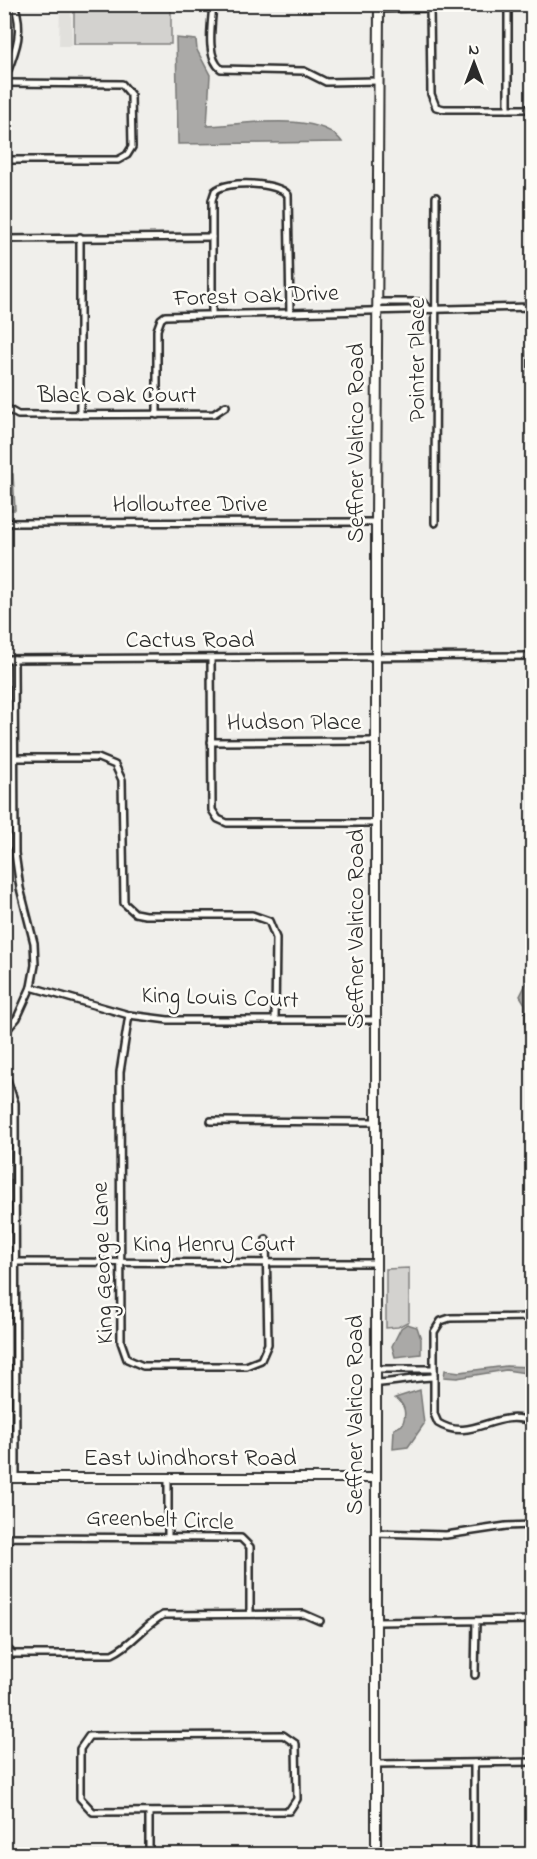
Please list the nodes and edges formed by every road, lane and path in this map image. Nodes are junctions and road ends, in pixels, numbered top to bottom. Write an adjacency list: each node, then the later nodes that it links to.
1 (14, 4): 7 (street)
2 (213, 4): 6 (street)
3 (507, 4): 8 (street)
4 (430, 6): 5 (street); 8 (street)
5 (380, 7): 6 (street, Seffner Valrico Road)
6 (378, 81): 16 (street, Seffner Valrico Road)
7 (4, 82): 10 (street)
8 (508, 109): 9 (street)
9 (532, 109)
10 (4, 160)
11 (436, 197): 19 (street, Pointer Place)
12 (80, 237): 13 (street); 14 (street); 25 (street)
13 (212, 237): 21 (street); 22 (street)
14 (4, 239)
15 (532, 270): 17 (street)
16 (377, 302): 18 (street); 20 (street, Seffner Valrico Road)
17 (532, 307): 19 (street); 27 (street)
18 (428, 308): 19 (street); 20 (street, Forest Oak Drive)
19 (437, 308): 30 (street, Pointer Place)
20 (377, 312): 21 (street, Forest Oak Drive); 28 (street, Seffner Valrico Road)
21 (290, 313): 22 (street, Forest Oak Drive)
22 (212, 315): 26 (street, Forest Oak Drive)
23 (226, 406): 26 (street, Black Oak Court)
24 (6, 409): 25 (street, Black Oak Court)
25 (80, 415): 26 (street, Black Oak Court)
26 (157, 415)
27 (532, 496)
28 (376, 522): 29 (street, Hollowtree Drive); 32 (street, Seffner Valrico Road)
29 (4, 523)
30 (435, 523)
31 (532, 656): 32 (street, Cactus Road)
32 (376, 658): 35 (street, Cactus Road); 36 (street, Seffner Valrico Road)
33 (4, 659): 34 (street, Cactus Road)
34 (14, 659): 35 (street, Cactus Road); 38 (street)
35 (211, 659): 37 (street)
36 (376, 741): 37 (street, Hudson Place); 39 (street, Seffner Valrico Road)
37 (211, 742): 39 (street)
38 (16, 758): 40 (street); 42 (street)
39 (376, 823): 43 (street, Seffner Valrico Road)
40 (31, 987): 41 (street, King Louis Court); 44 (street)
41 (129, 1015): 42 (street, King Louis Court); 50 (street, King George Lane)
42 (275, 1020): 43 (street, King Louis Court)
43 (376, 1020): 47 (street, Seffner Valrico Road)
44 (4, 1034)
45 (4, 1071): 49 (street)
46 (211, 1121): 47 (street)
47 (376, 1122): 52 (street, Seffner Valrico Road)
48 (266, 1239): 51 (street, King George Lane)
49 (16, 1262): 50 (street, King Henry Court); 62 (street)
50 (120, 1263): 51 (street, King Henry Court); 51 (street, King George Lane)
51 (267, 1263): 52 (street, King Henry Court)
52 (375, 1263): 54 (street, Seffner Valrico Road)
53 (532, 1317): 56 (street)
54 (375, 1369): 55 (street); 59 (street, Seffner Valrico Road)
55 (403, 1369): 56 (street); 58 (street)
56 (434, 1369): 57 (street)
57 (434, 1377): 58 (street); 60 (street)
58 (403, 1382): 59 (street)
59 (375, 1383): 64 (street, Seffner Valrico Road)
60 (532, 1422)
61 (4, 1478): 62 (street, East Windhorst Road)
62 (16, 1478): 63 (street, East Windhorst Road)
63 (168, 1478): 64 (street, East Windhorst Road); 67 (street)
64 (376, 1478): 66 (street, Seffner Valrico Road)
65 (532, 1525): 66 (street)
66 (375, 1533): 73 (street, Seffner Valrico Road)
67 (168, 1536): 68 (street, Greenbelt Circle); 69 (street, Greenbelt Circle)
68 (4, 1546)
69 (250, 1614): 71 (street); 74 (street)
70 (532, 1620): 72 (street)
71 (320, 1621)
72 (476, 1621): 73 (street); 75 (street)
73 (376, 1622): 78 (street, Seffner Valrico Road)
74 (4, 1646)
75 (475, 1675)
76 (532, 1762): 77 (street)
77 (474, 1763): 78 (street); 82 (street)
78 (376, 1764): 81 (street, Seffner Valrico Road)
79 (149, 1812): 79 (street); 80 (street)
80 (149, 1854)
81 (376, 1854)
82 (474, 1854)

